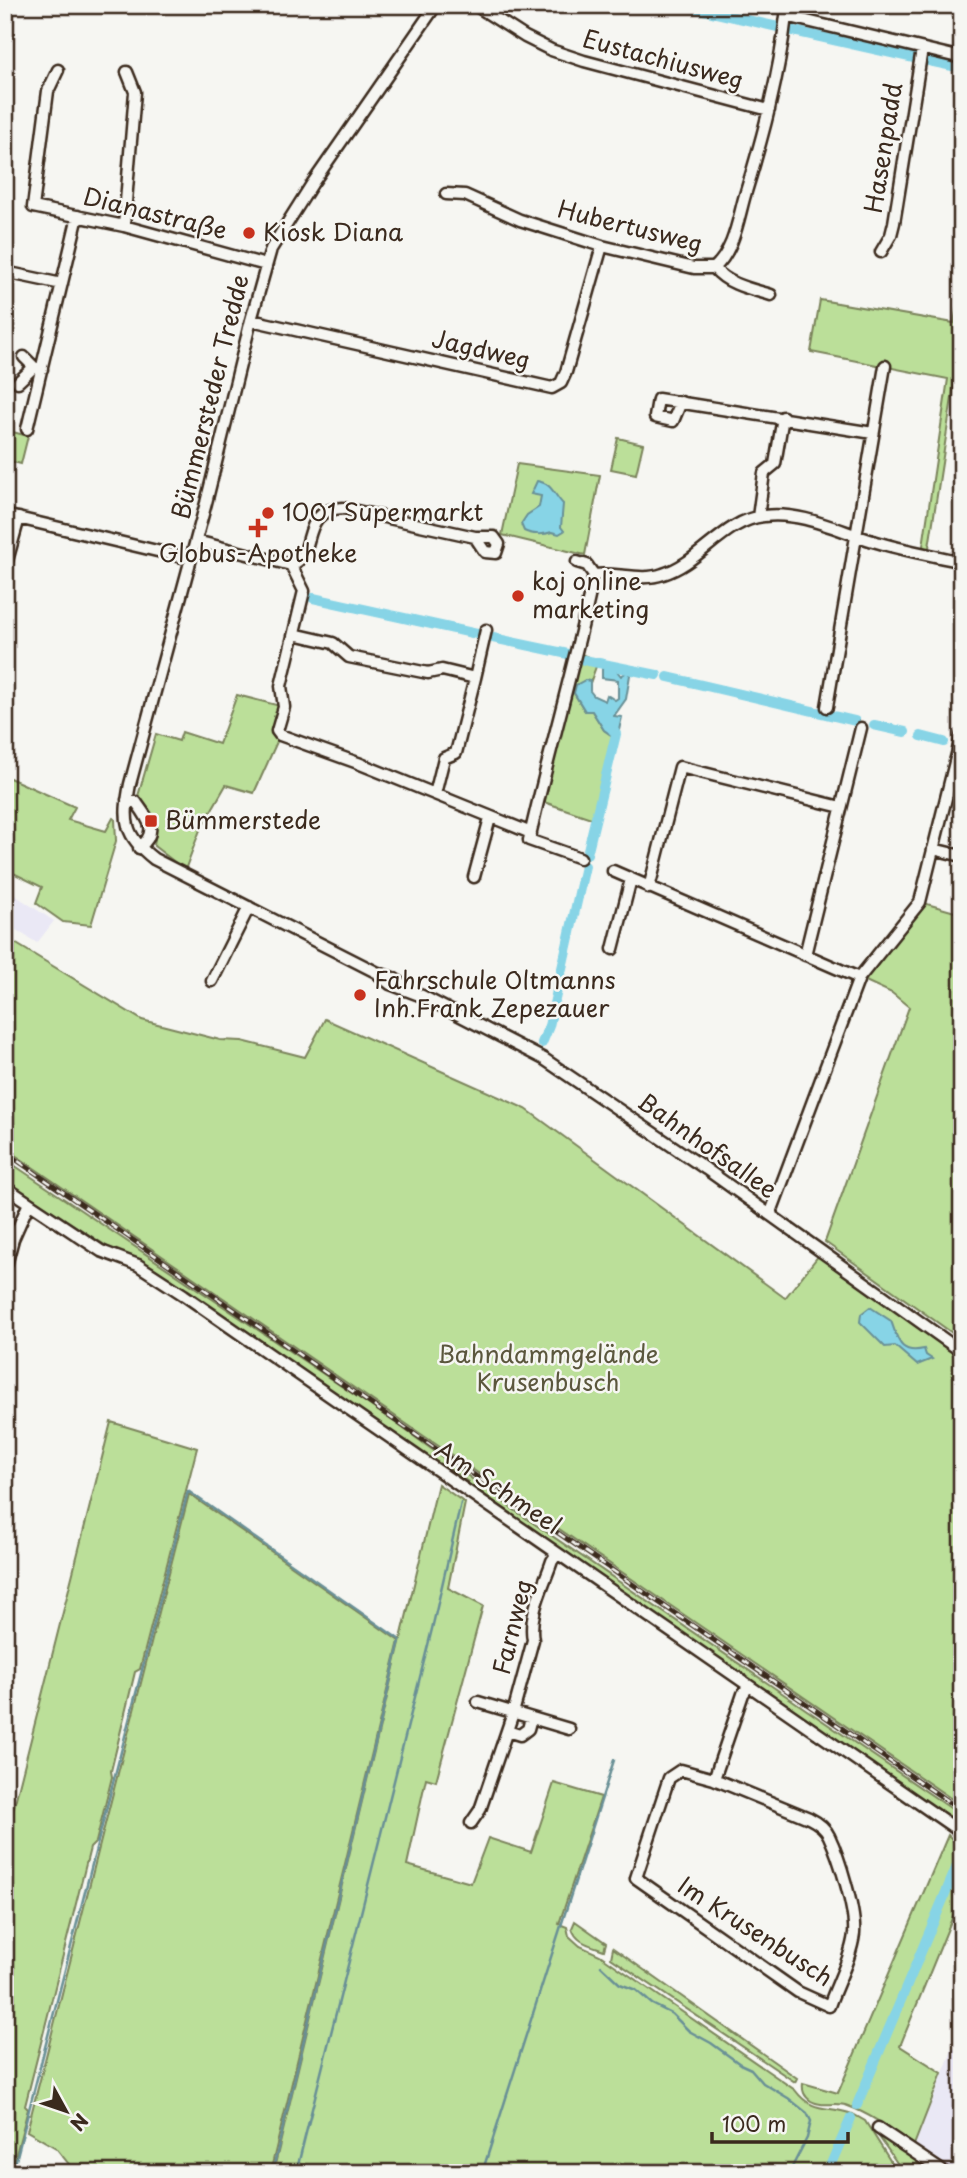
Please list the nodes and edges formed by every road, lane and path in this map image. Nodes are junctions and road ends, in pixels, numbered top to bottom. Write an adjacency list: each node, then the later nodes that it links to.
1 (436, 5): 14 (street, Bümmersteder Tredde)
2 (475, 5): 8 (street, Eustachiusweg)
3 (786, 10): 4 (street); 8 (street, Hubertusweg)
4 (922, 49): 5 (street); 13 (street, Hasenpadd)
5 (962, 58)
6 (58, 70): 10 (street, Dianastraße)
7 (127, 72): 11 (street)
8 (769, 110): 15 (street, Hubertusweg)
9 (446, 194): 12 (street, Hubertusweg)
10 (78, 216): 11 (street, Dianastraße); 17 (street)
11 (124, 226): 14 (street, Dianastraße)
12 (602, 246): 15 (street, Hubertusweg); 19 (street, Jagdweg)
13 (881, 252)
14 (266, 265): 19 (street, Bümmersteder Tredde)
15 (714, 268): 18 (street)
16 (5, 272): 17 (street)
17 (62, 284): 22 (street)
18 (771, 295)
19 (251, 320): 33 (street, Bümmersteder Tredde)
20 (24, 357): 22 (street)
21 (885, 366): 27 (street)
22 (38, 368): 23 (street); 26 (street)
23 (18, 382)
24 (681, 402): 25 (street)
25 (783, 417): 27 (street); 29 (street)
26 (27, 429)
27 (873, 433): 31 (street)
28 (5, 515): 30 (street)
29 (758, 517): 31 (street); 39 (street)
30 (19, 518): 34 (street); 38 (street)
31 (855, 534): 36 (street); 43 (street)
32 (475, 537): 37 (street)
33 (195, 541): 34 (street, Bümmersteder Tredde); 37 (street)
34 (191, 559): 47 (street, Bümmersteder Tredde)
35 (577, 562): 39 (street)
36 (962, 562)
37 (291, 565): 41 (street)
38 (5, 568)
39 (594, 575): 50 (street)
40 (486, 629): 42 (street)
41 (294, 634): 42 (street); 46 (street)
42 (475, 678): 46 (street)
43 (827, 706)
44 (860, 728): 48 (street)
45 (961, 736): 52 (street)
46 (435, 794): 49 (street)
47 (127, 800): 51 (street, Bümmersteder Tredde); 51 (street)
48 (841, 807): 58 (street); 61 (street)
49 (490, 818): 50 (street); 56 (street)
50 (531, 833): 54 (street)
51 (137, 845): 59 (street, Bahnhofsallee)
52 (933, 849): 53 (street); 62 (street)
53 (962, 856)
54 (580, 858)
55 (613, 871): 57 (street)
56 (474, 877)
57 (631, 879): 58 (street); 60 (street)
58 (649, 888): 61 (street)
59 (249, 908): 63 (street); 66 (street, Bahnhofsallee)
60 (613, 948)
61 (805, 956): 62 (street)
62 (859, 978): 66 (street)
63 (212, 981)
64 (5, 1187): 65 (street, Am Schmeel)
65 (29, 1203): 67 (street); 69 (street, Am Schmeel)
66 (770, 1215): 68 (street, Bahnhofsallee)
67 (5, 1269)
68 (962, 1352)
69 (557, 1554): 70 (street, Am Schmeel); 72 (street, Farnweg)
70 (748, 1687): 76 (street); 78 (street, Am Schmeel)
71 (478, 1702): 72 (street)
72 (513, 1713): 73 (street, Farnweg); 75 (street, Farnweg)
73 (531, 1718): 74 (street, Farnweg); 75 (street)
74 (569, 1728)
75 (506, 1731): 77 (street, Farnweg)
76 (714, 1779): 76 (street, Im Krusenbusch)
77 (471, 1823)
78 (962, 1833)
79 (878, 2128): 80 (street)
80 (945, 2173)

